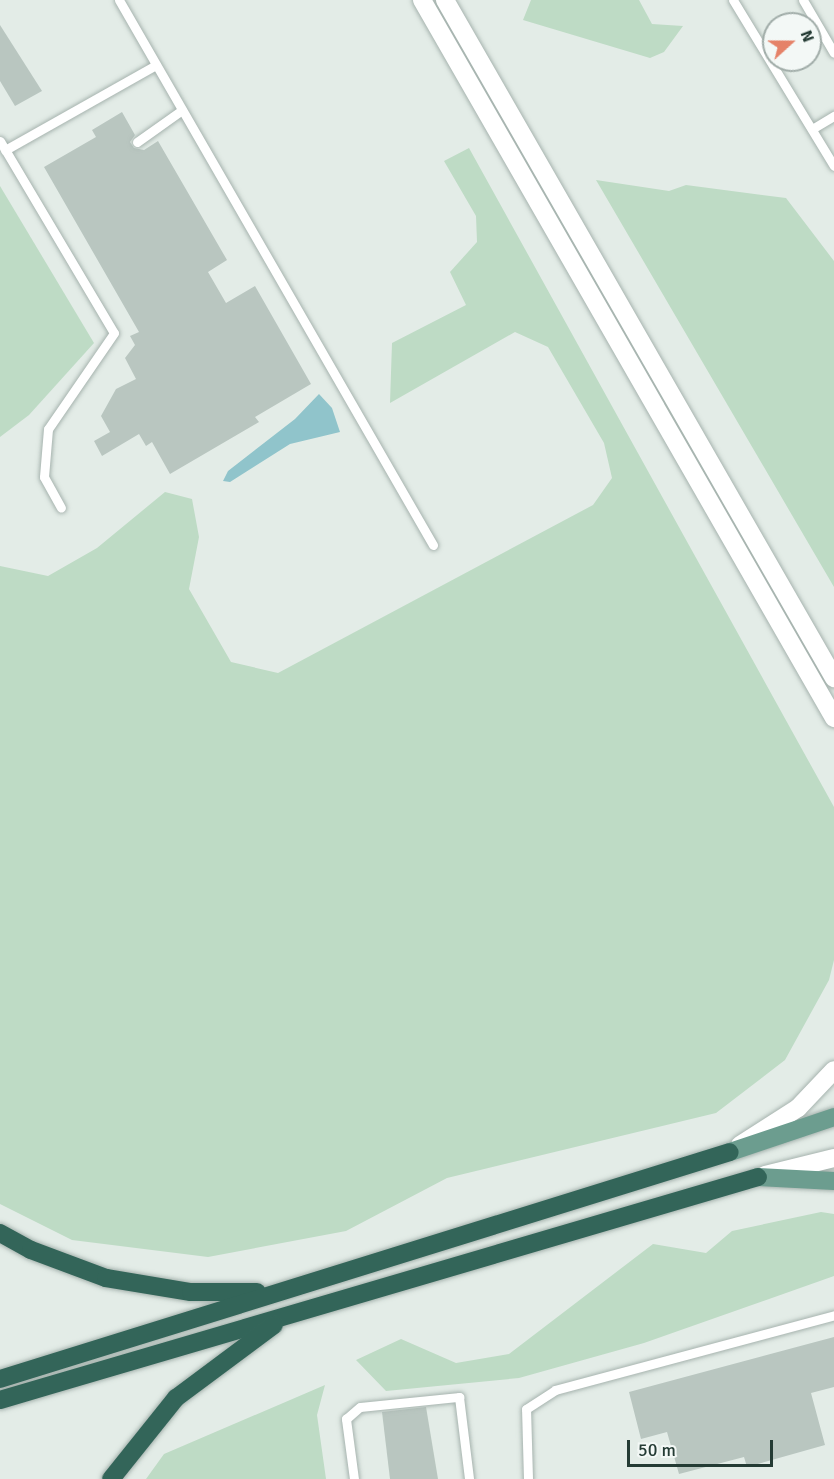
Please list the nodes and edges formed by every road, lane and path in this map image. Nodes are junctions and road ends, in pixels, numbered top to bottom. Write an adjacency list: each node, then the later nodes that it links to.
1 (118, 0): 7 (lane)
2 (422, 0): 18 (main road)
3 (445, 0): 17 (main road)
4 (733, 0): 10 (lane)
5 (803, 0): 6 (lane)
6 (834, 52)
7 (156, 65): 8 (lane); 13 (lane)
8 (182, 110): 12 (lane); 16 (lane)
9 (834, 116): 10 (lane)
10 (812, 129): 14 (lane)
11 (0, 141): 13 (lane)
12 (137, 142)
13 (5, 150): 15 (lane)
14 (834, 166)
15 (61, 508)
16 (433, 545)
17 (834, 678)
18 (834, 718)
19 (834, 1070): 21 (main road)
20 (834, 1117): 21 (main road)
21 (730, 1152): 26 (highway)
22 (834, 1158): 23 (main road)
23 (758, 1177): 24 (main road); 27 (highway)
24 (834, 1181)
25 (0, 1233): 26 (highway)
26 (274, 1292): 29 (highway)
27 (291, 1314): 30 (highway); 31 (highway)
28 (834, 1315): 34 (lane)
29 (0, 1379)
30 (0, 1400)
31 (111, 1479)
32 (354, 1479): 33 (lane)
33 (469, 1479)
34 (528, 1479)

